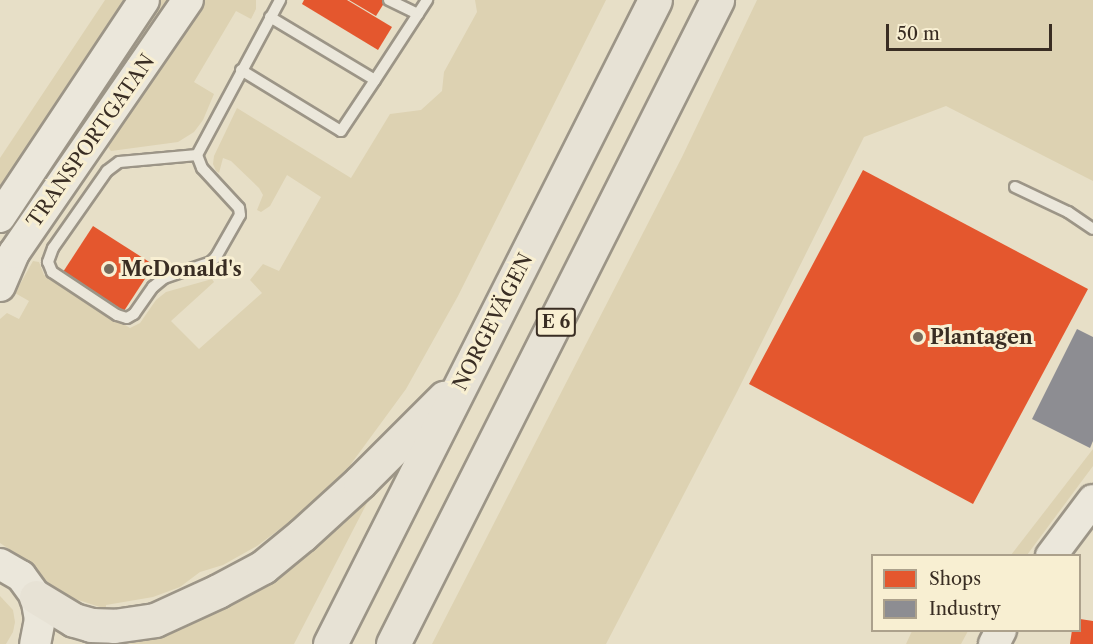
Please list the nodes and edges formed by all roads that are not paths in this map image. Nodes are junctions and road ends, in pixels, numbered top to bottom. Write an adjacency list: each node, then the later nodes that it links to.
1 (144, 0): 14 (street, TRANSPORTGATAN)
2 (188, 0): 16 (street, TRANSPORTGATAN)
3 (280, 0): 9 (lane)
4 (389, 0): 8 (lane)
5 (427, 0): 8 (lane)
6 (655, 0): 17 (highway, NORGEVÄGEN)
7 (717, 0): 24 (highway, E 6)
8 (418, 14): 11 (lane)
9 (270, 17): 10 (lane); 11 (lane)
10 (241, 70): 11 (lane); 12 (lane)
11 (375, 80)
12 (196, 155): 12 (lane)
13 (1015, 187): 15 (lane)
14 (0, 218)
15 (1093, 229)
16 (0, 286)
17 (466, 376): 21 (highway); 23 (highway, NORGEVÄGEN)
18 (1093, 500): 19 (street)
19 (1052, 554)
20 (0, 564): 21 (street)
21 (36, 597): 22 (street)
22 (35, 644)
23 (330, 644)
24 (393, 644)

